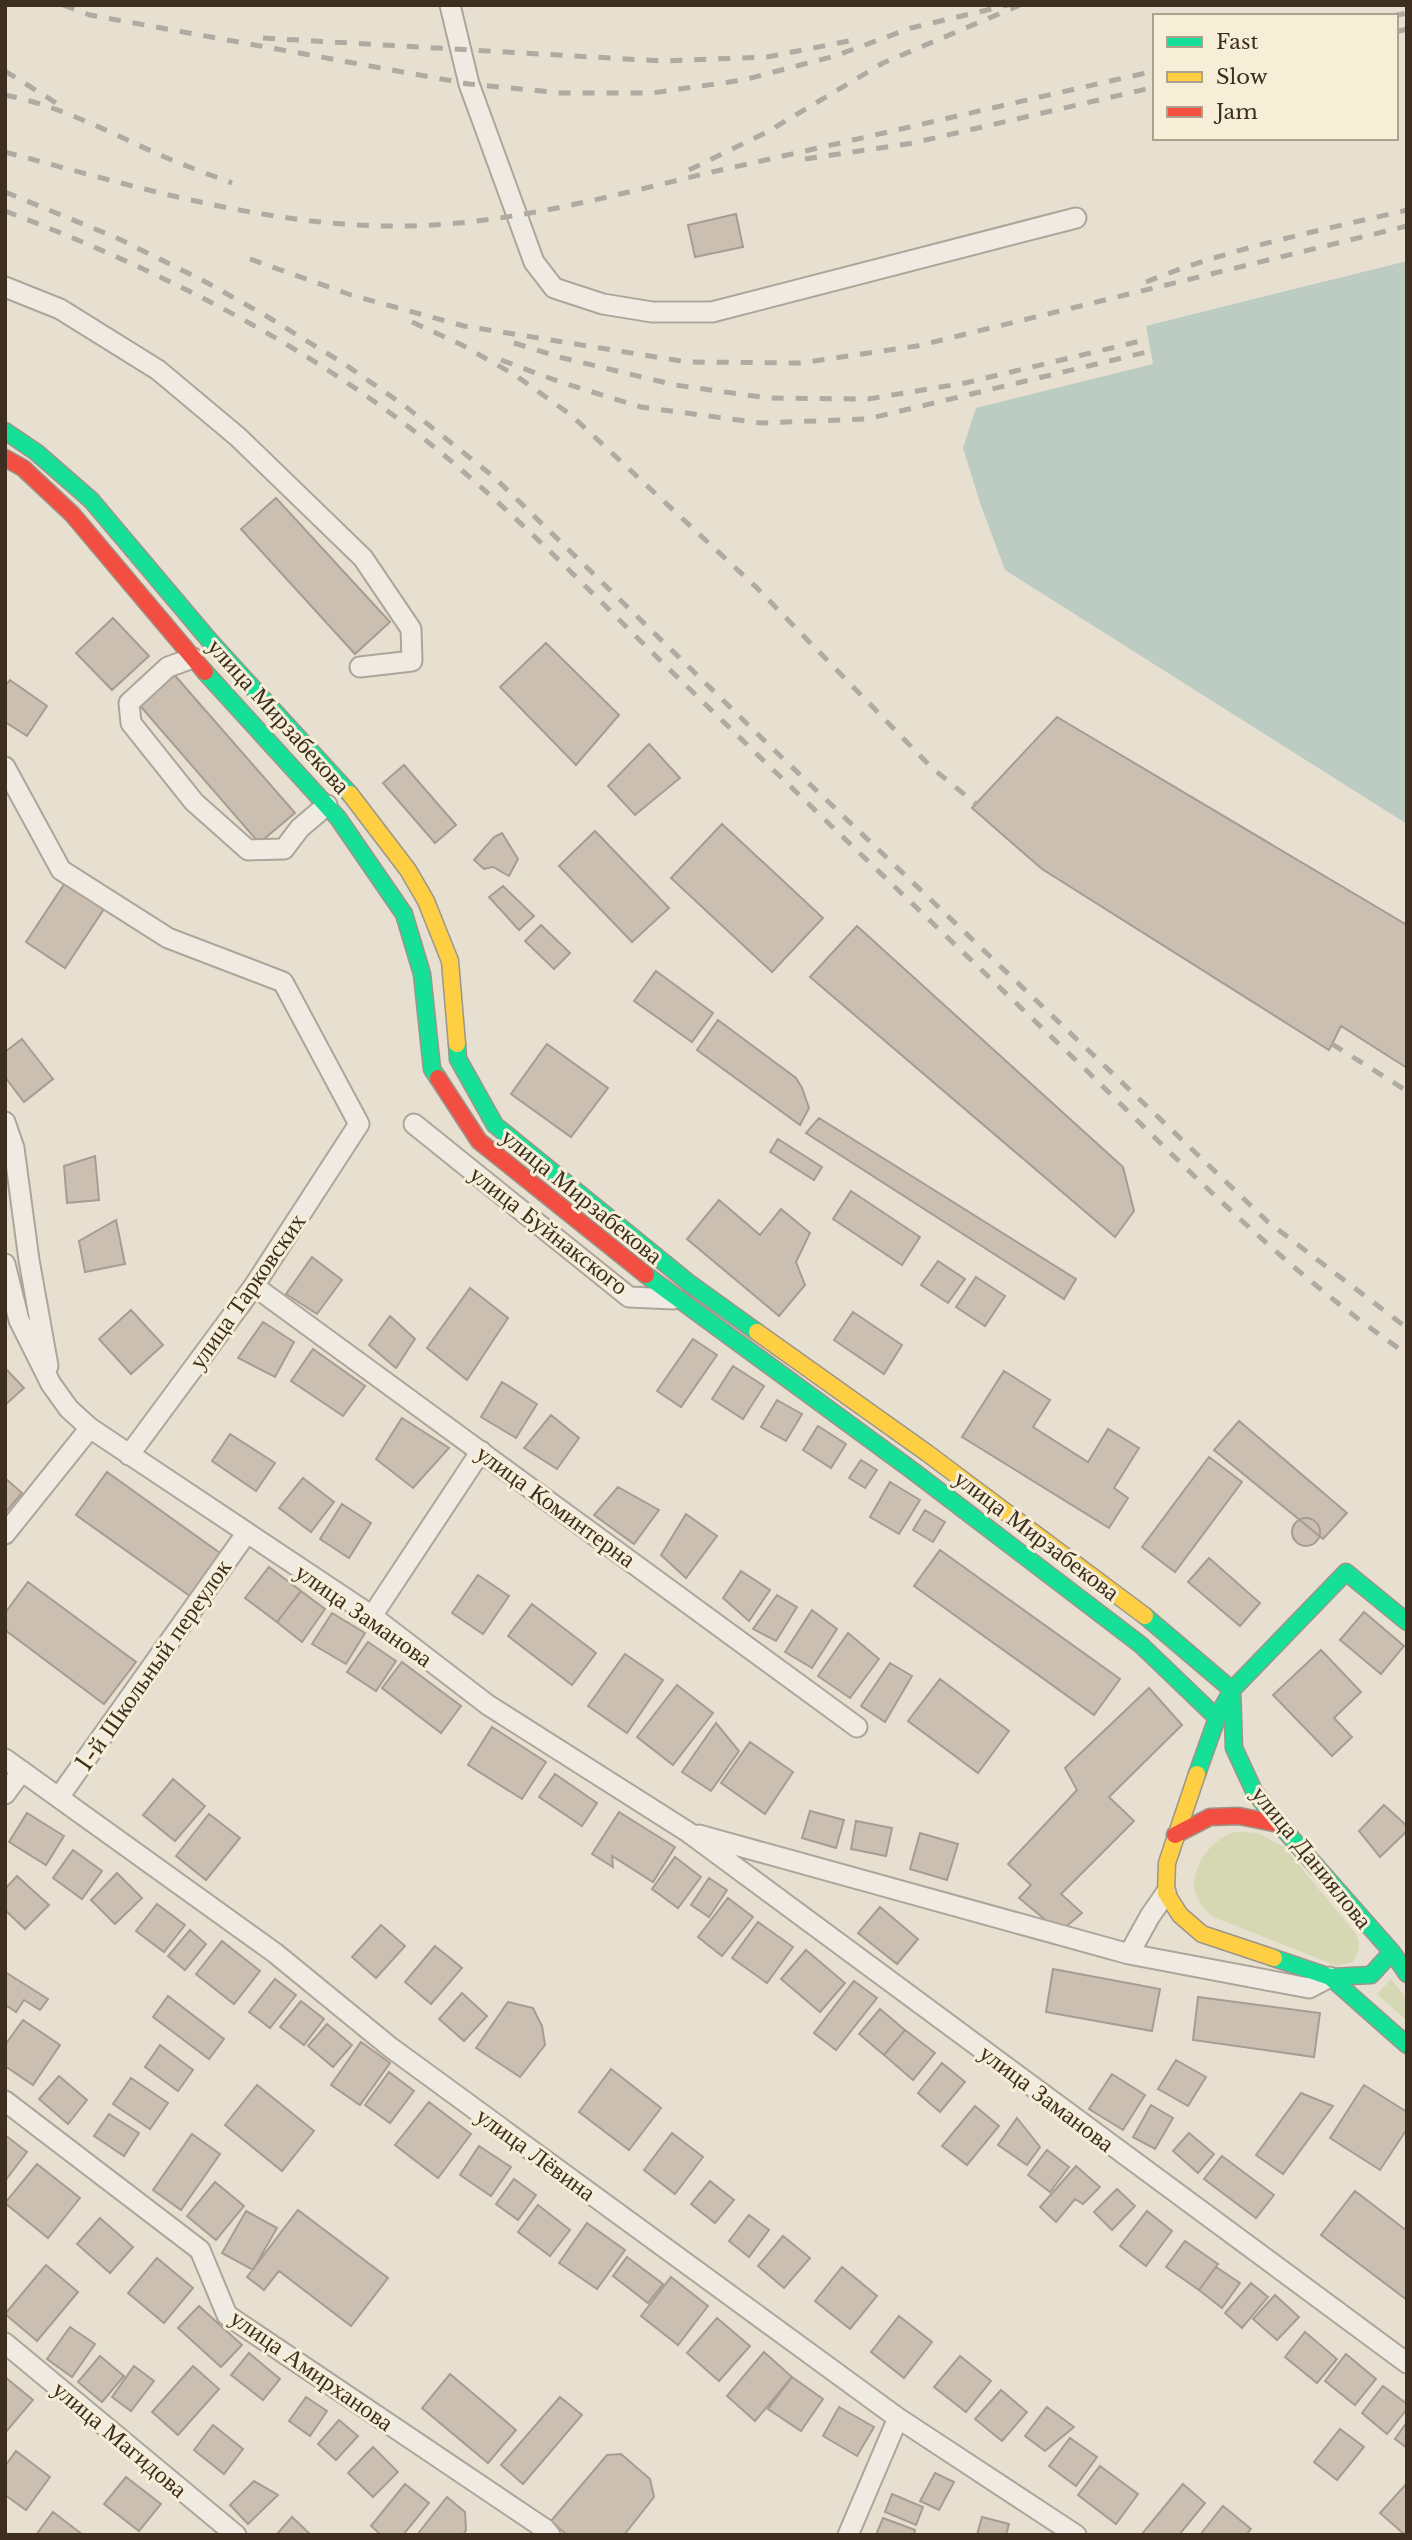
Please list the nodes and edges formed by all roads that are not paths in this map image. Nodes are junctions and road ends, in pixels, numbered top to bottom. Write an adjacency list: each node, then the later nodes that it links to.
1 (450, 5): 2 (street)
2 (1076, 218)
3 (5, 287): 7 (street)
4 (5, 431): 13 (main road, улица Мирзабекова)
5 (5, 458): 6 (main road, улица Мирзабекова)
6 (192, 657): 9 (main road, улица Мирзабекова); 9 (street)
7 (360, 667)
8 (5, 767): 14 (street, улица Тарковских)
9 (327, 806): 15 (main road, улица Мирзабекова)
10 (5, 1122): 16 (street, улица Заманова)
11 (414, 1124): 15 (street, улица Буйнакского)
12 (5, 1264): 16 (street, улица Заманова)
13 (689, 1283): 15 (street); 26 (main road, улица Мирзабекова)
14 (254, 1286): 18 (street, улица Коминтерна); 19 (street, улица Тарковских)
15 (676, 1299): 27 (main road, улица Мирзабекова)
16 (51, 1384): 17 (street, улица Заманова)
17 (90, 1428): 19 (street, улица Заманова); 20 (street)
18 (481, 1451): 24 (street); 28 (street, улица Коминтерна)
19 (129, 1455): 21 (street, улица Заманова)
20 (5, 1534)
21 (246, 1534): 24 (street, улица Заманова); 32 (street, 1-й Школьный переулок)
22 (1346, 1572): 23 (main road); 25 (main road); 26 (main road)
23 (1400, 1595)
24 (372, 1616): 34 (street, улица Заманова)
25 (1407, 1622)
26 (1232, 1690): 27 (main road); 33 (main road, улица Даниялова)
27 (1217, 1718): 35 (main road)
28 (857, 1727)
29 (5, 1759): 30 (street, улица Лёвина)
30 (22, 1771): 31 (street); 32 (street, улица Лёвина)
31 (5, 1794)
32 (59, 1797): 45 (street, улица Лёвина)
33 (1279, 1824): 35 (main road); 38 (main road, улица Даниялова)
34 (688, 1832): 37 (street, улица Заманова); 44 (street, улица Заманова)
35 (1175, 1835): 36 (main road)
36 (1166, 1893): 37 (street); 40 (main road)
37 (1129, 1954): 40 (street, улица Заманова)
38 (1399, 1956): 39 (main road, улица Даниялова); 40 (main road)
39 (1407, 1974)
40 (1330, 1977): 41 (main road)
41 (1407, 2045)
42 (5, 2101): 47 (street, улица Амирханова)
43 (5, 2343): 46 (street, улица Магидова)
44 (1407, 2363)
45 (898, 2418): 48 (street); 49 (street, улица Лёвина)
46 (236, 2535)
47 (550, 2535)
48 (848, 2535)
49 (1076, 2535)

